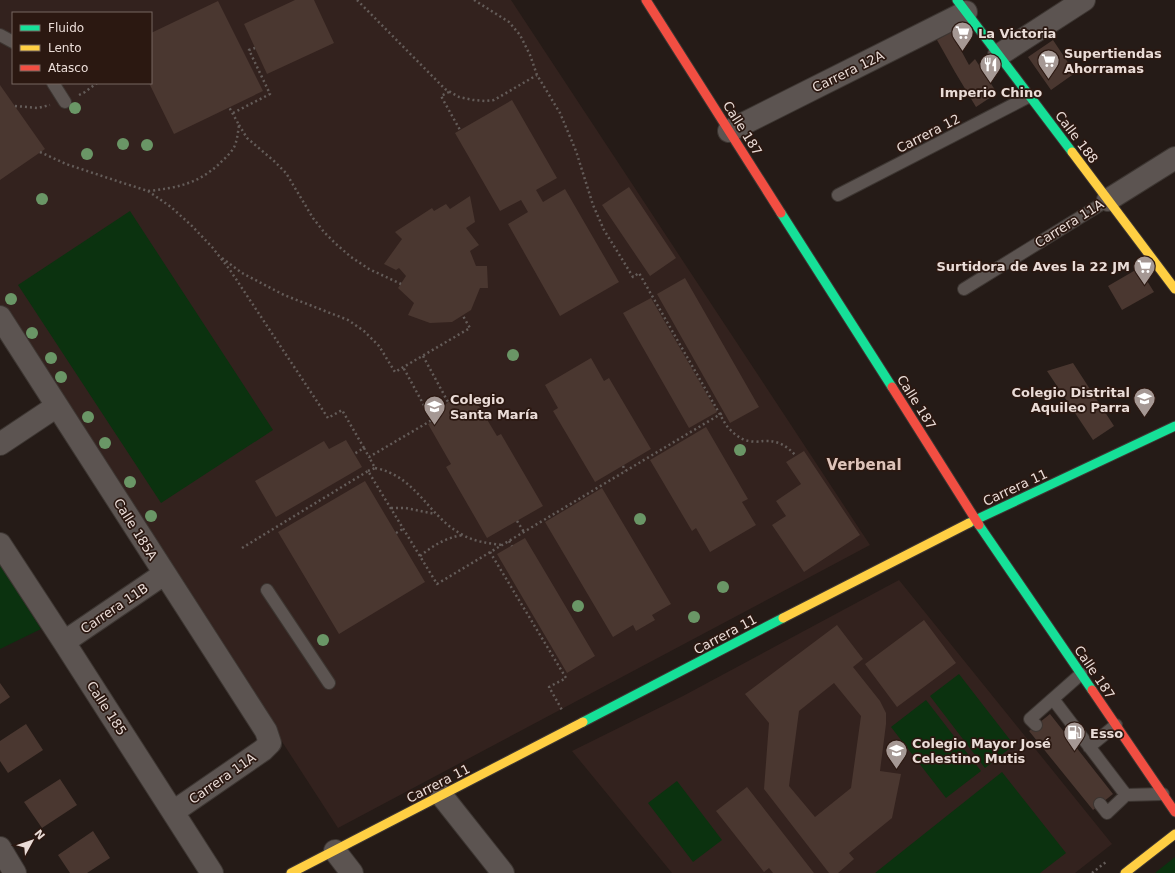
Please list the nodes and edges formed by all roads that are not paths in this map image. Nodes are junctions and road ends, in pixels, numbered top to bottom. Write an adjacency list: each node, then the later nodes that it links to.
1 (646, 0): 10 (street, Calle 187)
2 (1084, 0): 6 (street)
3 (962, 6): 6 (street, Calle 188); 10 (street, Carrera 12A)
4 (0, 35): 5 (lane)
5 (12, 41)
6 (999, 55): 8 (street, Calle 188)
7 (54, 84): 9 (lane)
8 (1030, 96): 12 (lane, Carrera 12); 13 (street, Calle 188)
9 (65, 102)
10 (729, 130): 20 (street, Calle 187)
11 (1175, 158): 13 (street, Carrera 11A)
12 (838, 195)
13 (1108, 200): 14 (lane, Carrera 11A); 15 (street, Calle 188)
14 (964, 289)
15 (1175, 289)
16 (0, 317): 17 (street, Calle 185A)
17 (57, 406): 19 (street); 22 (street, Calle 185A)
18 (1175, 426): 20 (street, Carrera 11)
19 (0, 444)
20 (976, 520): 25 (street, Calle 187); 34 (street, Carrera 11)
21 (0, 544): 24 (street, Calle 185)
22 (164, 574): 24 (street, Carrera 11B); 30 (street, Calle 185A)
23 (267, 590): 26 (lane)
24 (64, 642): 36 (street, Calle 185)
25 (1081, 674): 27 (lane); 29 (street, Calle 187)
26 (329, 683)
27 (1053, 699): 28 (lane); 31 (lane)
28 (1036, 725)
29 (1116, 725): 31 (lane); 32 (street, Calle 187)
30 (270, 743): 36 (street, Carrera 11A)
31 (1089, 747): 33 (lane)
32 (1163, 794): 33 (lane); 37 (street, Calle 187)
33 (1126, 795): 35 (lane)
34 (442, 796): 40 (street, Carrera 11); 45 (street)
35 (1100, 804)
36 (173, 812): 42 (street, Calle 185)
37 (1175, 812)
38 (1175, 834): 46 (street)
39 (0, 848): 41 (street)
40 (335, 851): 43 (street, Carrera 11); 44 (street)
41 (15, 873)
42 (212, 873)
43 (291, 873)
44 (352, 873)
45 (503, 873)
46 (1125, 873)

